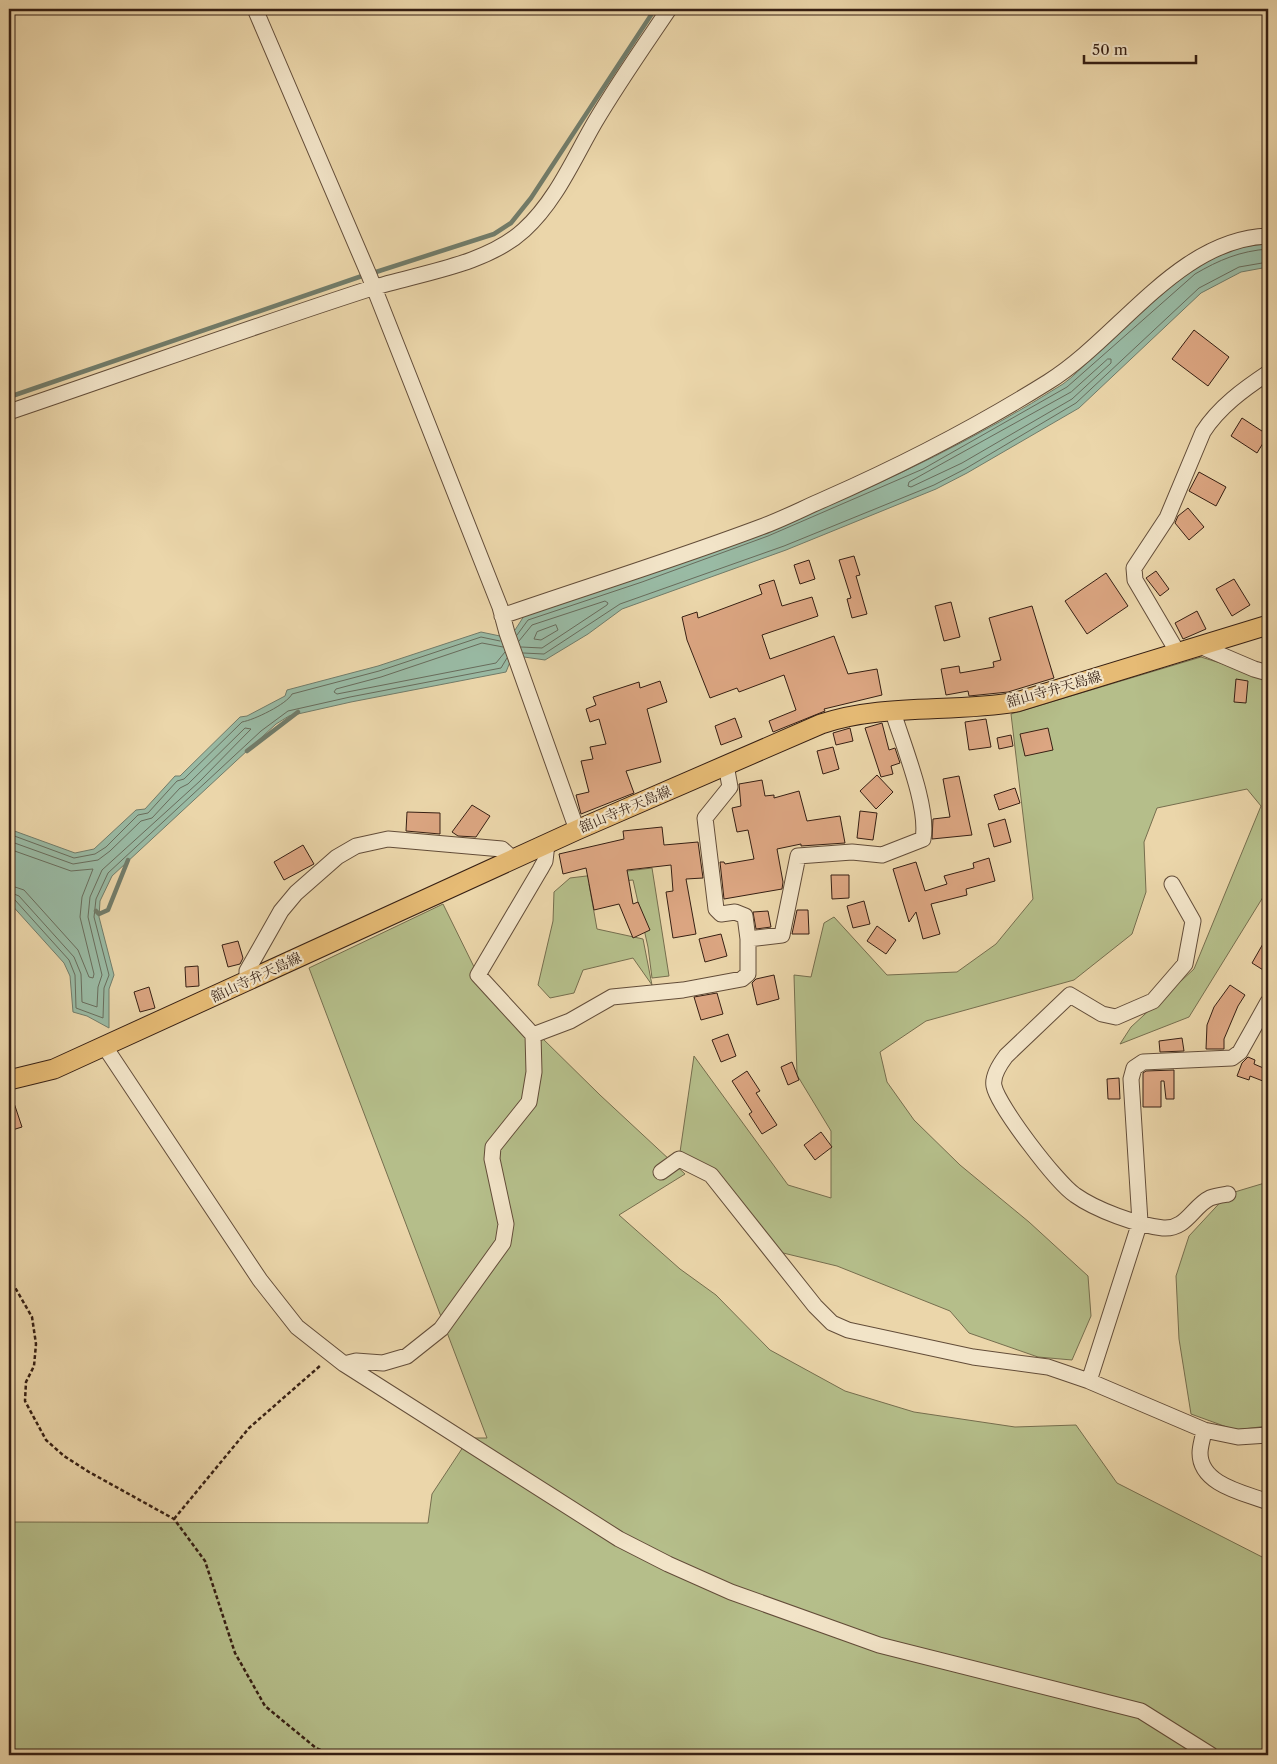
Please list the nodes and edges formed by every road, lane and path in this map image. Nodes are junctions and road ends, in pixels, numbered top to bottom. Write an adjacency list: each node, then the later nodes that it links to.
1 (255, 9): 4 (street)
2 (669, 9): 4 (street)
3 (1268, 236): 7 (street)
4 (373, 288): 6 (street); 7 (street)
5 (1268, 372): 10 (street)
6 (9, 412)
7 (502, 616): 14 (street)
8 (1268, 625): 9 (main road, 舘山寺弁天島線)
9 (1200, 646): 10 (main road, 舘山寺弁天島線); 11 (street)
10 (1178, 653): 12 (main road, 舘山寺弁天島線)
11 (1268, 673)
12 (894, 712): 13 (main road, 舘山寺弁天島線); 18 (street)
13 (726, 765): 14 (main road, 舘山寺弁天島線); 18 (street)
14 (577, 830): 15 (main road, 舘山寺弁天島線)
15 (546, 844): 16 (main road, 舘山寺弁天島線); 21 (street)
16 (513, 859): 19 (main road, 舘山寺弁天島線); 19 (street)
17 (1172, 884): 26 (street)
18 (748, 939): 21 (street)
19 (247, 981): 22 (main road, 舘山寺弁天島線)
20 (1268, 1002): 26 (street)
21 (533, 1035): 28 (street)
22 (105, 1047): 23 (main road, 舘山寺弁天島線); 28 (street)
23 (9, 1080)
24 (662, 1172): 29 (street)
25 (1228, 1194): 26 (street)
26 (1140, 1222): 29 (street)
27 (9, 1277): 33 (path)
28 (337, 1360): 33 (path); 35 (street)
29 (1089, 1381): 30 (street)
30 (1204, 1430): 31 (street); 32 (street)
31 (1268, 1435)
32 (1268, 1502)
33 (174, 1519): 34 (path)
34 (333, 1755)
35 (1211, 1755)

